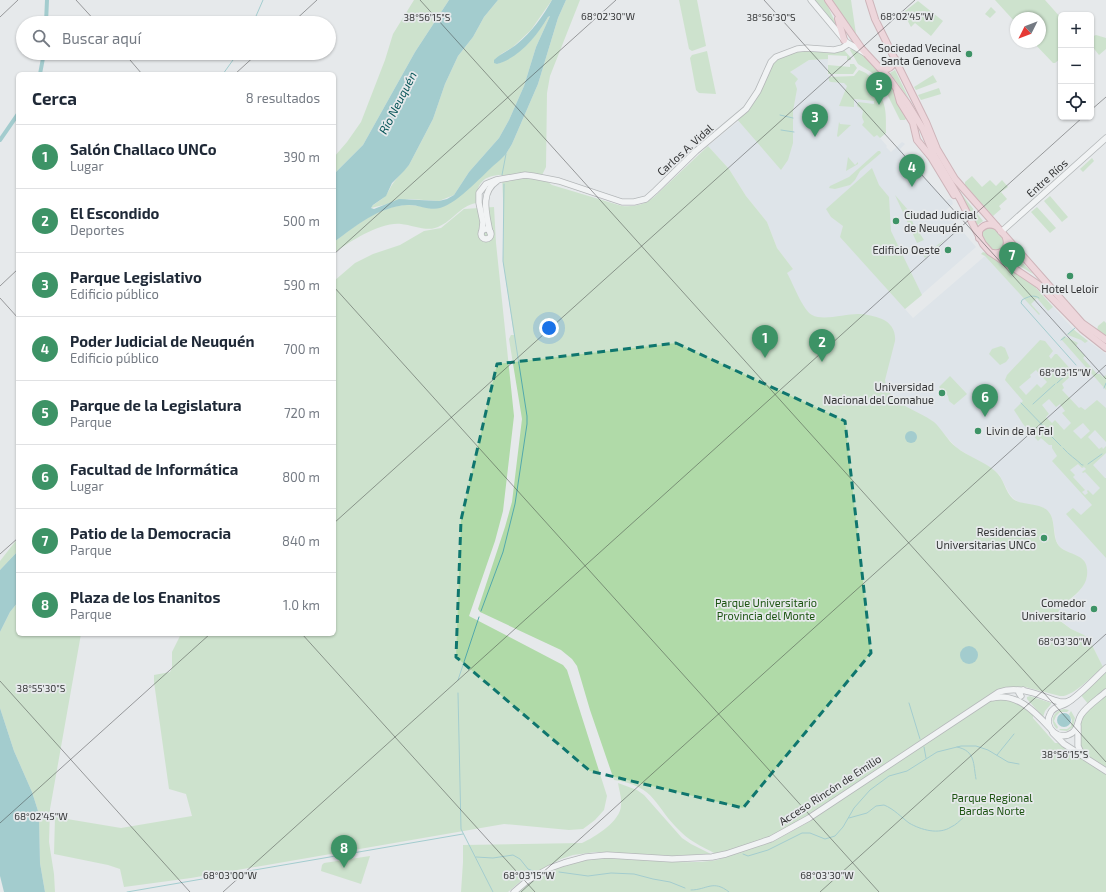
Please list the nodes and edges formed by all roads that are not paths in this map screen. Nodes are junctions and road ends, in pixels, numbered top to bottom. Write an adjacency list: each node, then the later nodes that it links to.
1 (811, 0): 5 (main road)
2 (828, 0): 4 (main road)
3 (870, 0): 7 (main road)
4 (836, 13): 5 (main road); 6 (main road)
5 (846, 42): 6 (main road); 11 (main road, Carlos A. Vidal)
6 (866, 53): 8 (main road)
7 (895, 59): 8 (main road); 13 (main road)
8 (880, 68): 9 (main road)
9 (897, 89): 12 (main road); 12 (main road)
10 (1106, 138): 15 (main road, Entre Ríos)
11 (503, 179): 14 (main road, Carlos A. Vidal); 16 (main road)
12 (966, 210): 17 (main road)
13 (996, 226): 15 (main road); 17 (main road)
14 (482, 230): 16 (main road); 16 (main road)
15 (1001, 232): 18 (main road)
16 (490, 233)
17 (979, 238): 19 (main road)
18 (1006, 238): 19 (main road); 20 (main road)
19 (993, 253): 21 (main road)
20 (1106, 340)
21 (1106, 348)
22 (1106, 668): 26 (main road)
23 (1022, 690): 25 (main road); 27 (main road, Acceso Rincón de Emilio); 28 (main road)
24 (1106, 692): 30 (main road)
25 (1021, 696)
26 (1071, 700): 28 (main road); 29 (main road)
27 (985, 701): 31 (main road, Acceso Rincón de Emilio); 34 (main road, Acceso Rincón de Emilio)
28 (1058, 702): 29 (main road)
29 (1065, 704): 31 (main road)
30 (1078, 724): 31 (main road); 32 (main road)
31 (1052, 731): 32 (main road, Acceso Rincón de Emilio)
32 (1084, 757): 33 (main road, Acceso Rincón de Emilio)
33 (1106, 771)
34 (514, 892)

